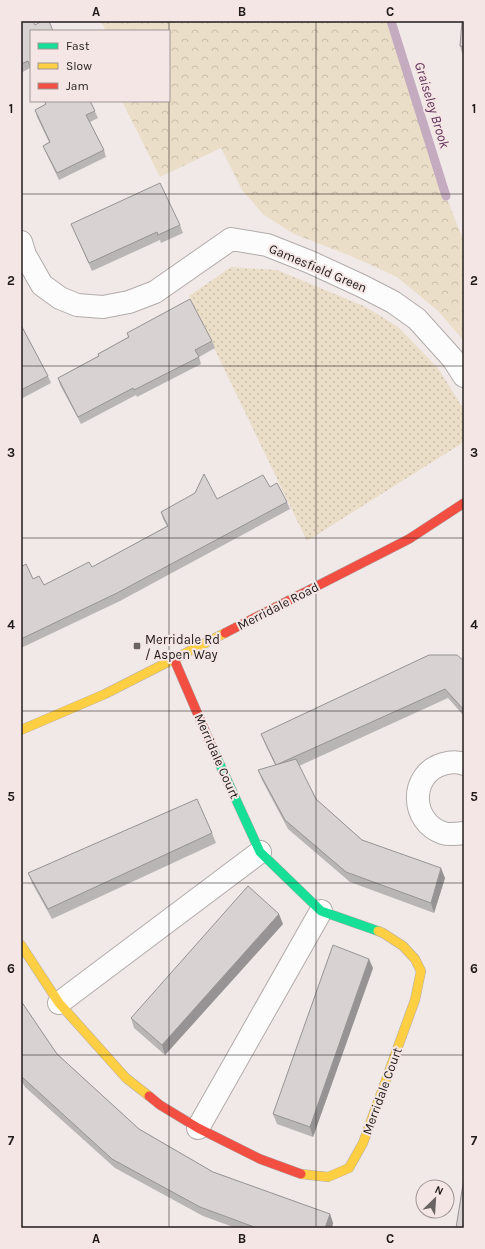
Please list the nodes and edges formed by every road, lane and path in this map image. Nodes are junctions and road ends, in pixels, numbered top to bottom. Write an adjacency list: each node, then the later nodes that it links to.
1 (21, 242): 2 (street, Gamesfield Green)
2 (464, 376)
3 (464, 503): 4 (street, Merridale Road)
4 (174, 659): 5 (street, Merridale Road); 8 (street, Merridale Court)
5 (21, 730)
6 (464, 764): 7 (street)
7 (464, 833)
8 (260, 852): 9 (street, Merridale Court); 11 (street)
9 (321, 912): 12 (street); 12 (street, Merridale Court)
10 (21, 944): 11 (street, Merridale Court)
11 (59, 1003): 12 (street, Merridale Court)
12 (198, 1128)

